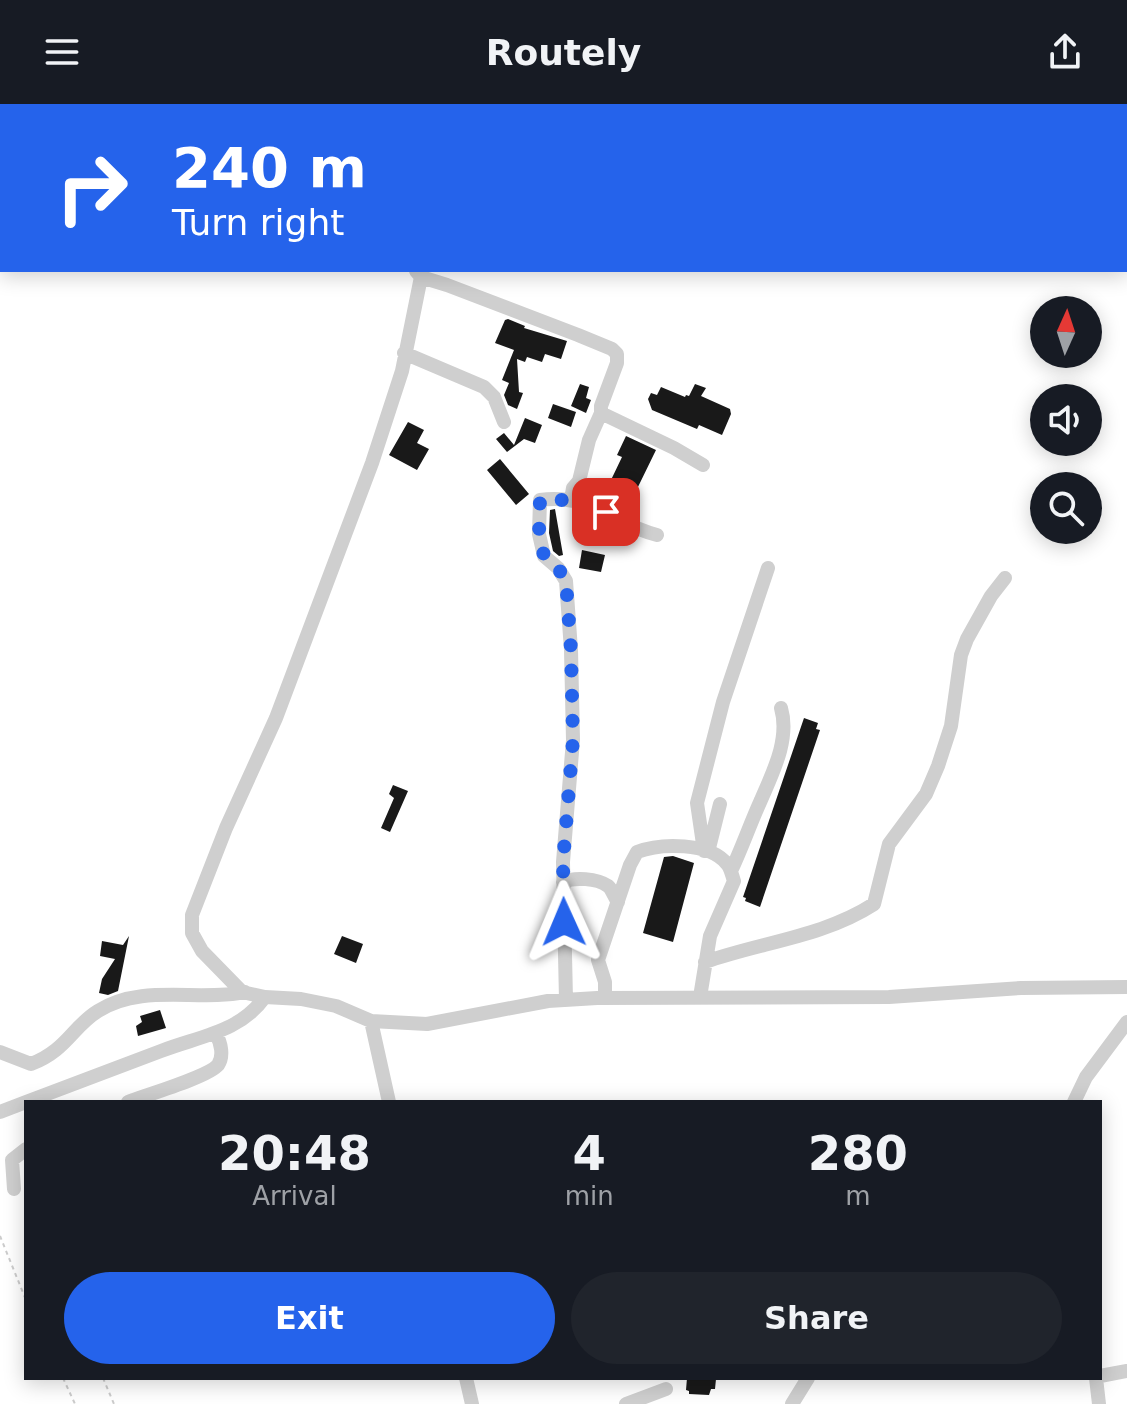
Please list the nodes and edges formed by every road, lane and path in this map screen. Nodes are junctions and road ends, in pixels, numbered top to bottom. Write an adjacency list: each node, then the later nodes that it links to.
1 (418, 274): 2 (street); 3 (street)
2 (404, 353): 4 (street); 18 (street)
3 (601, 413): 5 (street); 6 (street)
4 (504, 422)
5 (703, 465)
6 (571, 500): 7 (street); 14 (street)
7 (657, 535)
8 (768, 568): 12 (street)
9 (1005, 578): 16 (street)
10 (781, 708): 13 (street)
11 (720, 804): 12 (street)
12 (706, 851): 13 (street); 15 (street)
13 (731, 871): 16 (street)
14 (563, 882): 15 (street); 22 (street)
15 (618, 902): 21 (street)
16 (705, 962): 20 (street)
17 (1127, 987): 20 (street)
18 (245, 992): 19 (street); 26 (street)
19 (265, 997): 23 (street); 25 (street)
20 (700, 997): 21 (street)
21 (605, 998): 22 (street)
22 (566, 1000): 23 (street)
23 (371, 1021): 29 (street)
24 (1127, 1022): 30 (street)
25 (216, 1034): 27 (street); 28 (street)
26 (0, 1052)
27 (31, 1100)
28 (133, 1100)
29 (389, 1100)
30 (1075, 1100)
31 (24, 1103): 32 (street)
32 (0, 1112)
33 (24, 1151): 34 (street)
34 (14, 1189)
35 (0, 1236): 36 (path)
36 (24, 1295)
37 (1127, 1371): 38 (street)
38 (1102, 1376)
39 (64, 1380): 45 (path)
40 (104, 1380): 46 (path)
41 (466, 1380): 47 (street)
42 (807, 1380): 49 (street)
43 (1098, 1380): 50 (street)
44 (666, 1389): 48 (street)
45 (75, 1404)
46 (114, 1404)
47 (472, 1404)
48 (626, 1404)
49 (792, 1404)
50 (1099, 1404)

